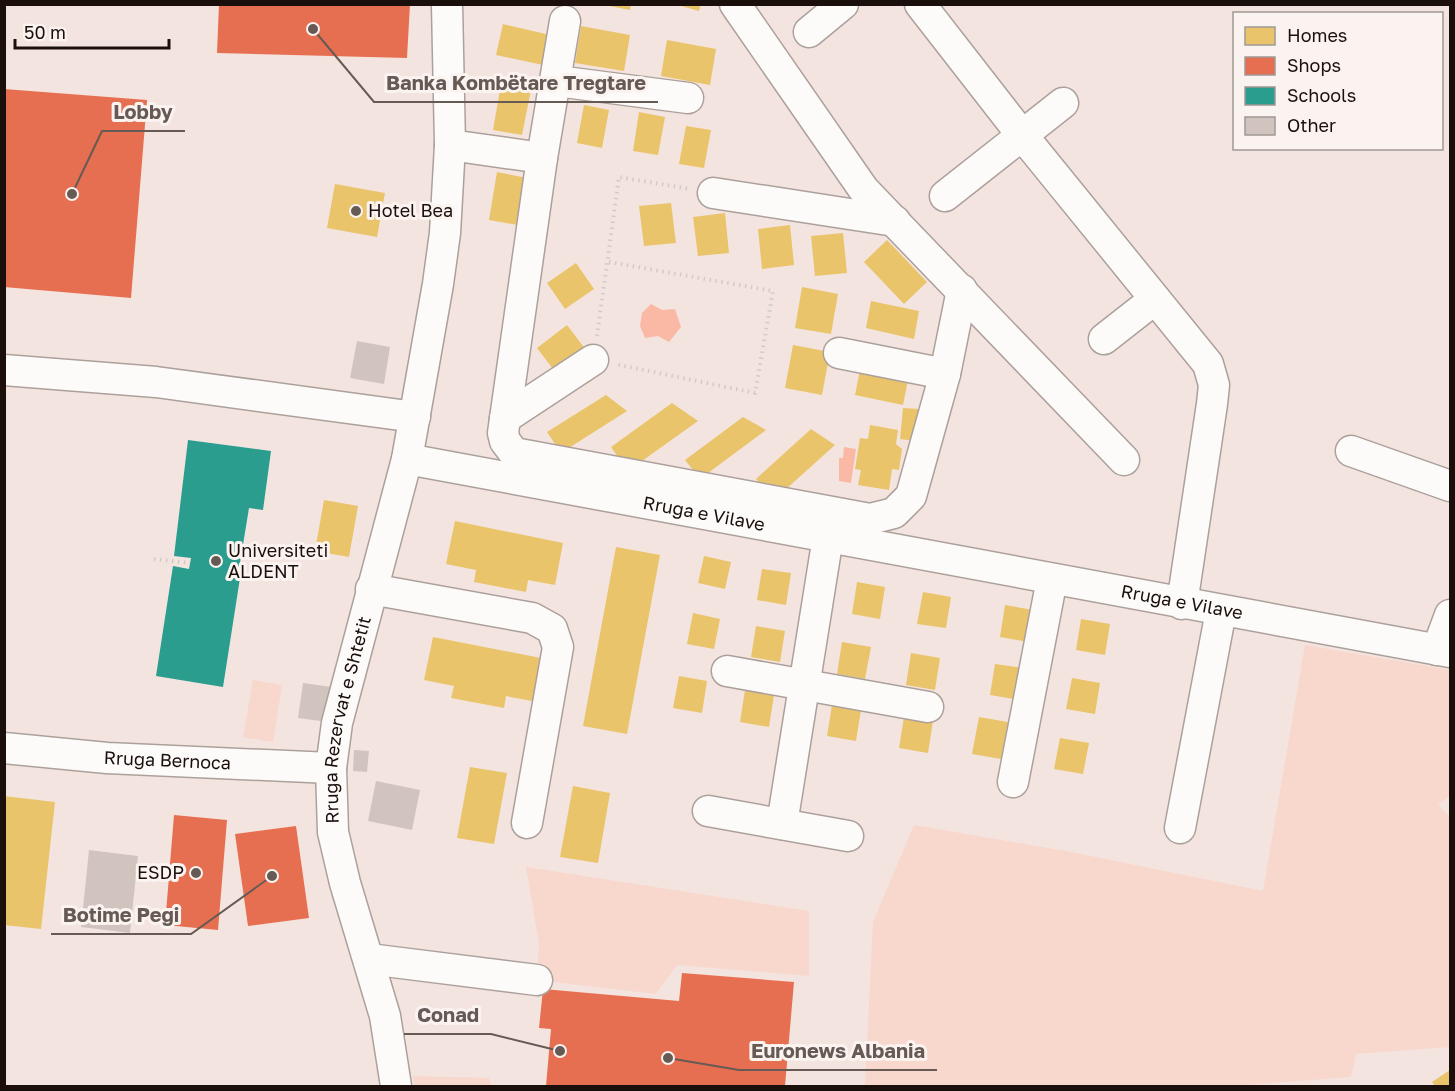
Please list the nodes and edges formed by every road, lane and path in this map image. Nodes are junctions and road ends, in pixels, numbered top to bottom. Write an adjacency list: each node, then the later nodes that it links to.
1 (447, 4): 11 (street)
2 (735, 4): 15 (street)
3 (843, 4): 6 (street)
4 (920, 4): 10 (street)
5 (565, 21): 7 (street)
6 (809, 32)
7 (556, 81): 8 (street); 12 (street)
8 (688, 98)
9 (1063, 103): 10 (street)
10 (1022, 135): 14 (street); 18 (street)
11 (450, 146): 12 (street); 24 (street)
12 (542, 158): 25 (street)
13 (713, 193): 15 (street); 16 (path)
14 (945, 196)
15 (895, 221): 17 (street)
16 (609, 262): 21 (path); 21 (path)
17 (962, 290): 23 (street); 28 (street)
18 (1155, 299): 19 (street); 37 (street)
19 (1104, 339)
20 (839, 353): 23 (street)
21 (593, 360): 25 (street)
22 (4, 370): 24 (street)
23 (945, 374): 30 (street)
24 (415, 417): 27 (street)
25 (505, 417): 30 (street)
26 (1351, 450): 29 (street)
27 (408, 459): 31 (street, Rruga e Vilave); 36 (street, Rruga Rezervat e Shtetit)
28 (1124, 460)
29 (1450, 486)
30 (894, 513): 32 (street)
31 (828, 537): 32 (street, Rruga e Vilave); 42 (street)
32 (894, 550): 35 (street, Rruga e Vilave)
33 (154, 559): 34 (path)
34 (190, 563)
35 (1052, 579): 37 (street, Rruga e Vilave); 46 (street)
36 (371, 589): 45 (street, Rruga Rezervat e Shtetit); 48 (street)
37 (1182, 604): 38 (street, Rruga e Vilave)
38 (1221, 610): 40 (street, Rruga e Vilave); 50 (street)
39 (1450, 615): 40 (street)
40 (1444, 651)
41 (727, 671): 42 (street)
42 (806, 686): 43 (street); 49 (street)
43 (928, 707)
44 (4, 748): 45 (street, Rruga Bernoca)
45 (331, 768): 52 (street, Rruga Rezervat e Shtetit)
46 (1013, 782)
47 (708, 811): 49 (street)
48 (527, 823)
49 (782, 824): 51 (street)
50 (1180, 828)
51 (848, 836)
52 (369, 959): 53 (street); 54 (street, Rruga Rezervat e Shtetit)
53 (537, 980)
54 (396, 1086)

